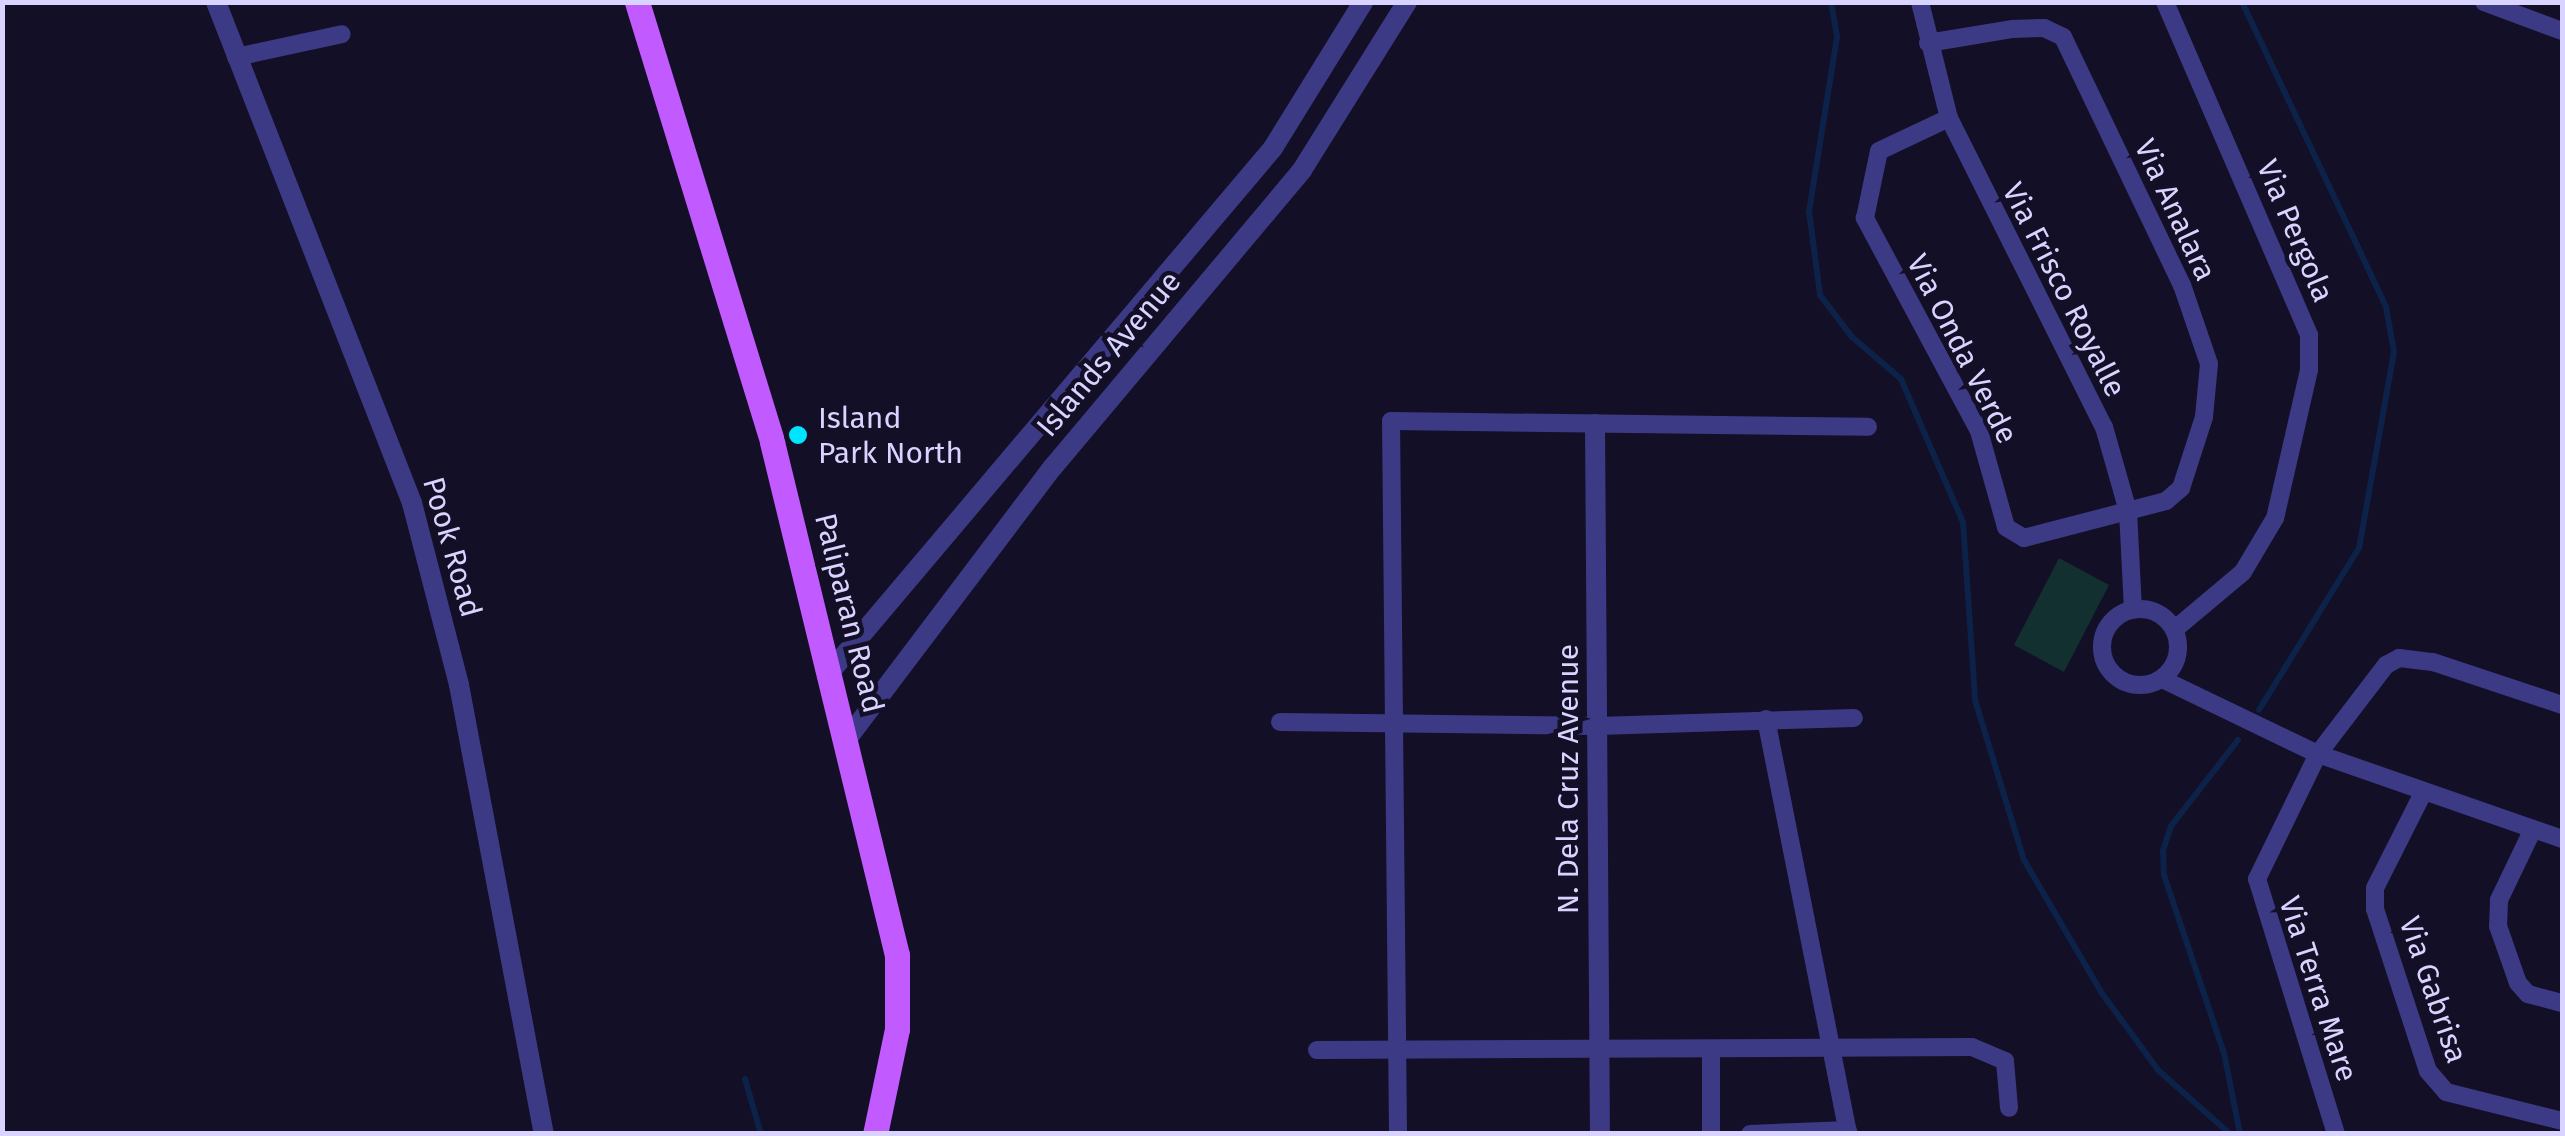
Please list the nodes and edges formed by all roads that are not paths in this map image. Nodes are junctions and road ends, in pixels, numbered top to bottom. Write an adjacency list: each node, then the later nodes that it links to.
1 (216, 2): 11 (street, Pook Road)
2 (638, 2): 18 (main road, Paliparan Road)
3 (1364, 2): 18 (street, Islands Avenue)
4 (1406, 2): 26 (street, Islands Avenue)
5 (1920, 2): 10 (street, Via Frisco Royalle)
6 (2166, 2): 17 (street, Via Pergola)
7 (2484, 2): 8 (street)
8 (2562, 30)
9 (342, 34): 11 (street)
10 (1928, 44): 12 (street, Via Frisco Royalle); 15 (street, Via Analara)
11 (236, 57): 40 (street, Pook Road)
12 (1949, 118): 15 (street, Via Frisco Royalle); 15 (street, Via Onda Verde)
13 (1595, 424): 14 (street); 24 (street); 25 (street, N. Dela Cruz Avenue)
14 (1868, 427)
15 (2128, 511): 16 (street, Via Frisco Royalle)
16 (2132, 610): 17 (street); 19 (street)
17 (2174, 630): 19 (street)
18 (830, 672): 26 (main road, Paliparan Road)
19 (2162, 678): 27 (street)
20 (2562, 705): 27 (street, Via Terra Mare)
21 (1854, 718): 22 (street)
22 (1766, 719): 25 (street); 33 (street)
23 (1280, 722): 24 (street)
24 (1391, 726): 25 (street); 34 (street)
25 (1598, 726): 32 (street, N. Dela Cruz Avenue)
26 (847, 739): 41 (main road, Paliparan Road)
27 (2318, 754): 28 (street); 46 (street, Via Terra Mare)
28 (2422, 794): 29 (street); 38 (street, Via Gabrisa)
29 (2532, 829): 30 (street); 31 (street)
30 (2562, 839)
31 (2562, 1003)
32 (1599, 1046): 34 (street); 36 (street); 43 (street, N. Dela Cruz Avenue)
33 (1832, 1048): 36 (street); 37 (street); 39 (street)
34 (1396, 1049): 35 (street); 42 (street)
35 (1317, 1050)
36 (1711, 1050): 44 (street)
37 (2009, 1108)
38 (2562, 1121)
39 (1848, 1132): 45 (street)
40 (544, 1134)
41 (876, 1134)
42 (1398, 1134)
43 (1600, 1134)
44 (1711, 1134)
45 (1750, 1134)
46 (2336, 1134)

